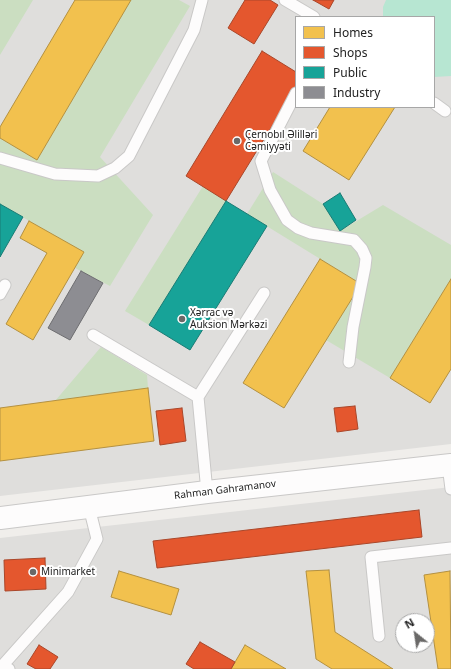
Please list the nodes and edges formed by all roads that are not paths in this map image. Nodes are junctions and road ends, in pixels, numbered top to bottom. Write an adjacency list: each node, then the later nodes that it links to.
1 (202, 0): 7 (lane)
2 (285, 0): 3 (lane)
3 (312, 16)
4 (295, 95): 10 (lane)
5 (435, 104): 6 (lane)
6 (445, 111)
7 (0, 158)
8 (264, 293): 11 (lane)
9 (93, 335): 11 (lane)
10 (349, 362)
11 (198, 397): 14 (lane)
12 (449, 465): 13 (lane); 14 (street, Rahman Gahramanov)
13 (451, 489)
14 (207, 492): 15 (street, Rahman Gahramanov)
15 (89, 507): 16 (street, Rahman Gahramanov); 19 (lane)
16 (0, 518)
17 (451, 548): 18 (lane)
18 (379, 636)
19 (4, 666)

